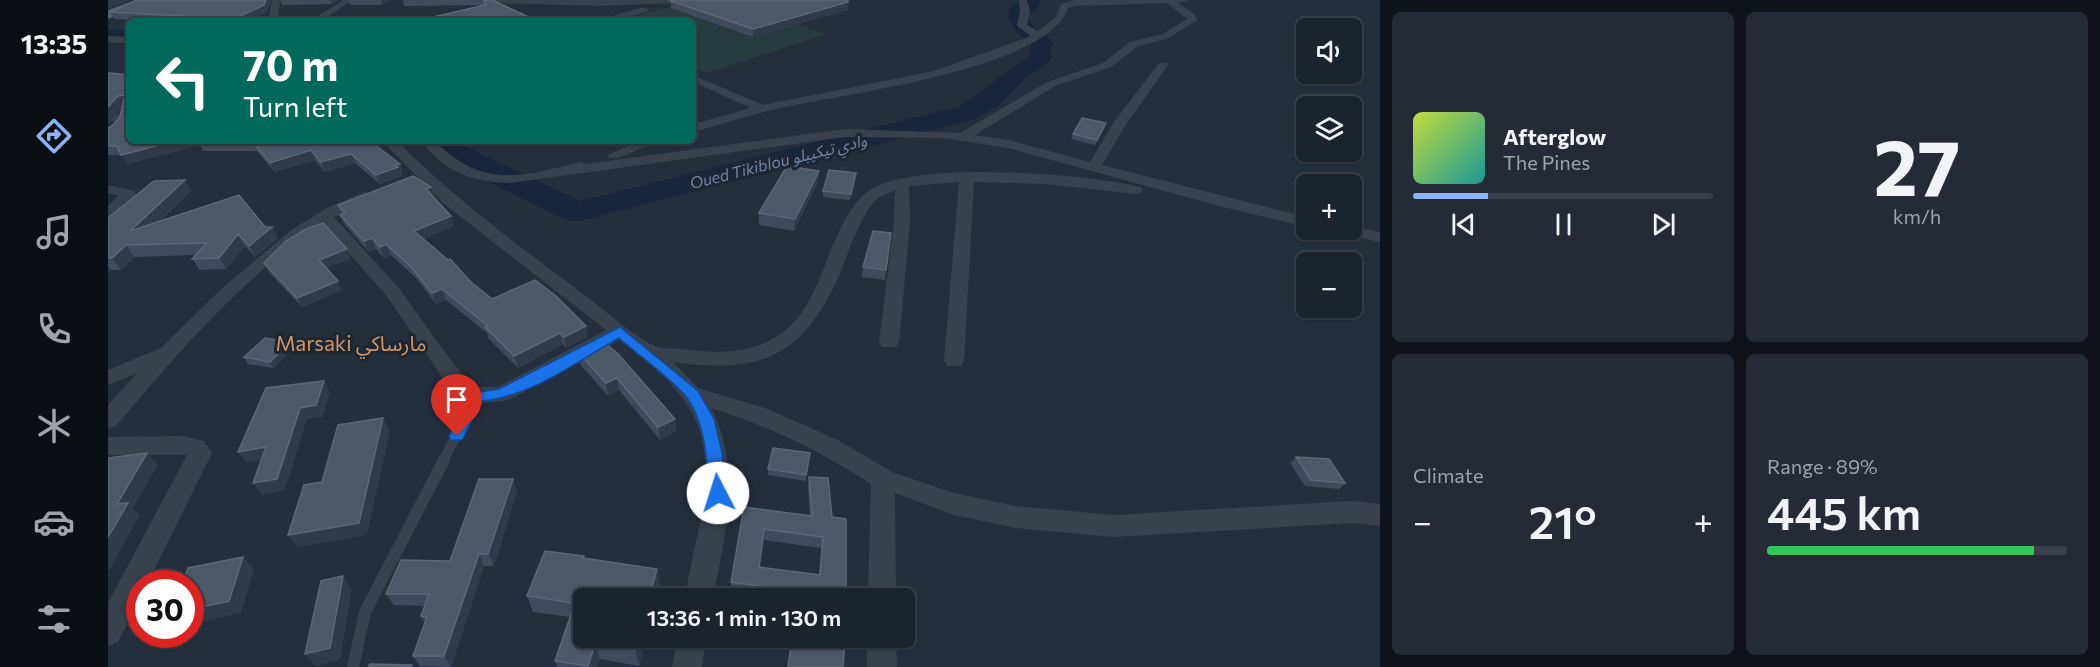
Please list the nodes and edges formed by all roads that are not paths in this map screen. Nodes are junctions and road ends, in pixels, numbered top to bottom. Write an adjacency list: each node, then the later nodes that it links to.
1 (137, 0): 12 (main road)
2 (149, 0): 13 (main road)
3 (276, 0): 14 (street)
4 (349, 0): 15 (street)
5 (497, 0): 10 (street)
6 (673, 0): 10 (street)
7 (683, 0): 16 (street)
8 (1023, 0): 17 (street)
9 (1186, 0): 11 (street)
10 (601, 2)
11 (1171, 2): 17 (street); 26 (street)
12 (108, 10)
13 (108, 15)
14 (273, 18)
15 (320, 18)
16 (612, 18)
17 (1038, 36): 22 (street)
18 (108, 39): 19 (street)
19 (126, 40)
20 (1163, 65): 30 (street)
21 (696, 79): 22 (street)
22 (762, 109): 24 (street)
23 (119, 115): 25 (street)
24 (696, 127)
25 (109, 133)
26 (964, 136): 30 (street); 31 (street)
27 (393, 144): 32 (street)
28 (431, 144): 31 (street)
29 (644, 144): 31 (street)
30 (1094, 166): 38 (street)
31 (570, 170)
32 (423, 176): 35 (street); 44 (street)
33 (967, 178): 34 (street); 38 (street); 48 (street)
34 (902, 183): 45 (street); 47 (street)
35 (402, 184)
36 (108, 189): 39 (street)
37 (381, 191): 40 (street)
38 (1228, 204): 41 (street)
39 (108, 214)
40 (324, 216): 46 (street); 51 (street)
41 (1296, 220)
42 (1362, 234): 43 (street)
43 (1380, 237)
44 (620, 331): 47 (street); 51 (street)
45 (889, 342)
46 (169, 351): 49 (street); 52 (street)
47 (645, 351): 50 (street)
48 (954, 361)
49 (108, 378)
50 (693, 394): 54 (street); 56 (street)
51 (477, 396): 61 (lane)
52 (108, 420)
53 (108, 446): 58 (street)
54 (883, 479): 55 (street); 57 (street)
55 (1380, 514)
56 (701, 588)
57 (882, 588)
58 (108, 632)
59 (690, 648): 62 (street)
60 (882, 648): 63 (street)
61 (353, 667)
62 (687, 667)
63 (882, 667)

